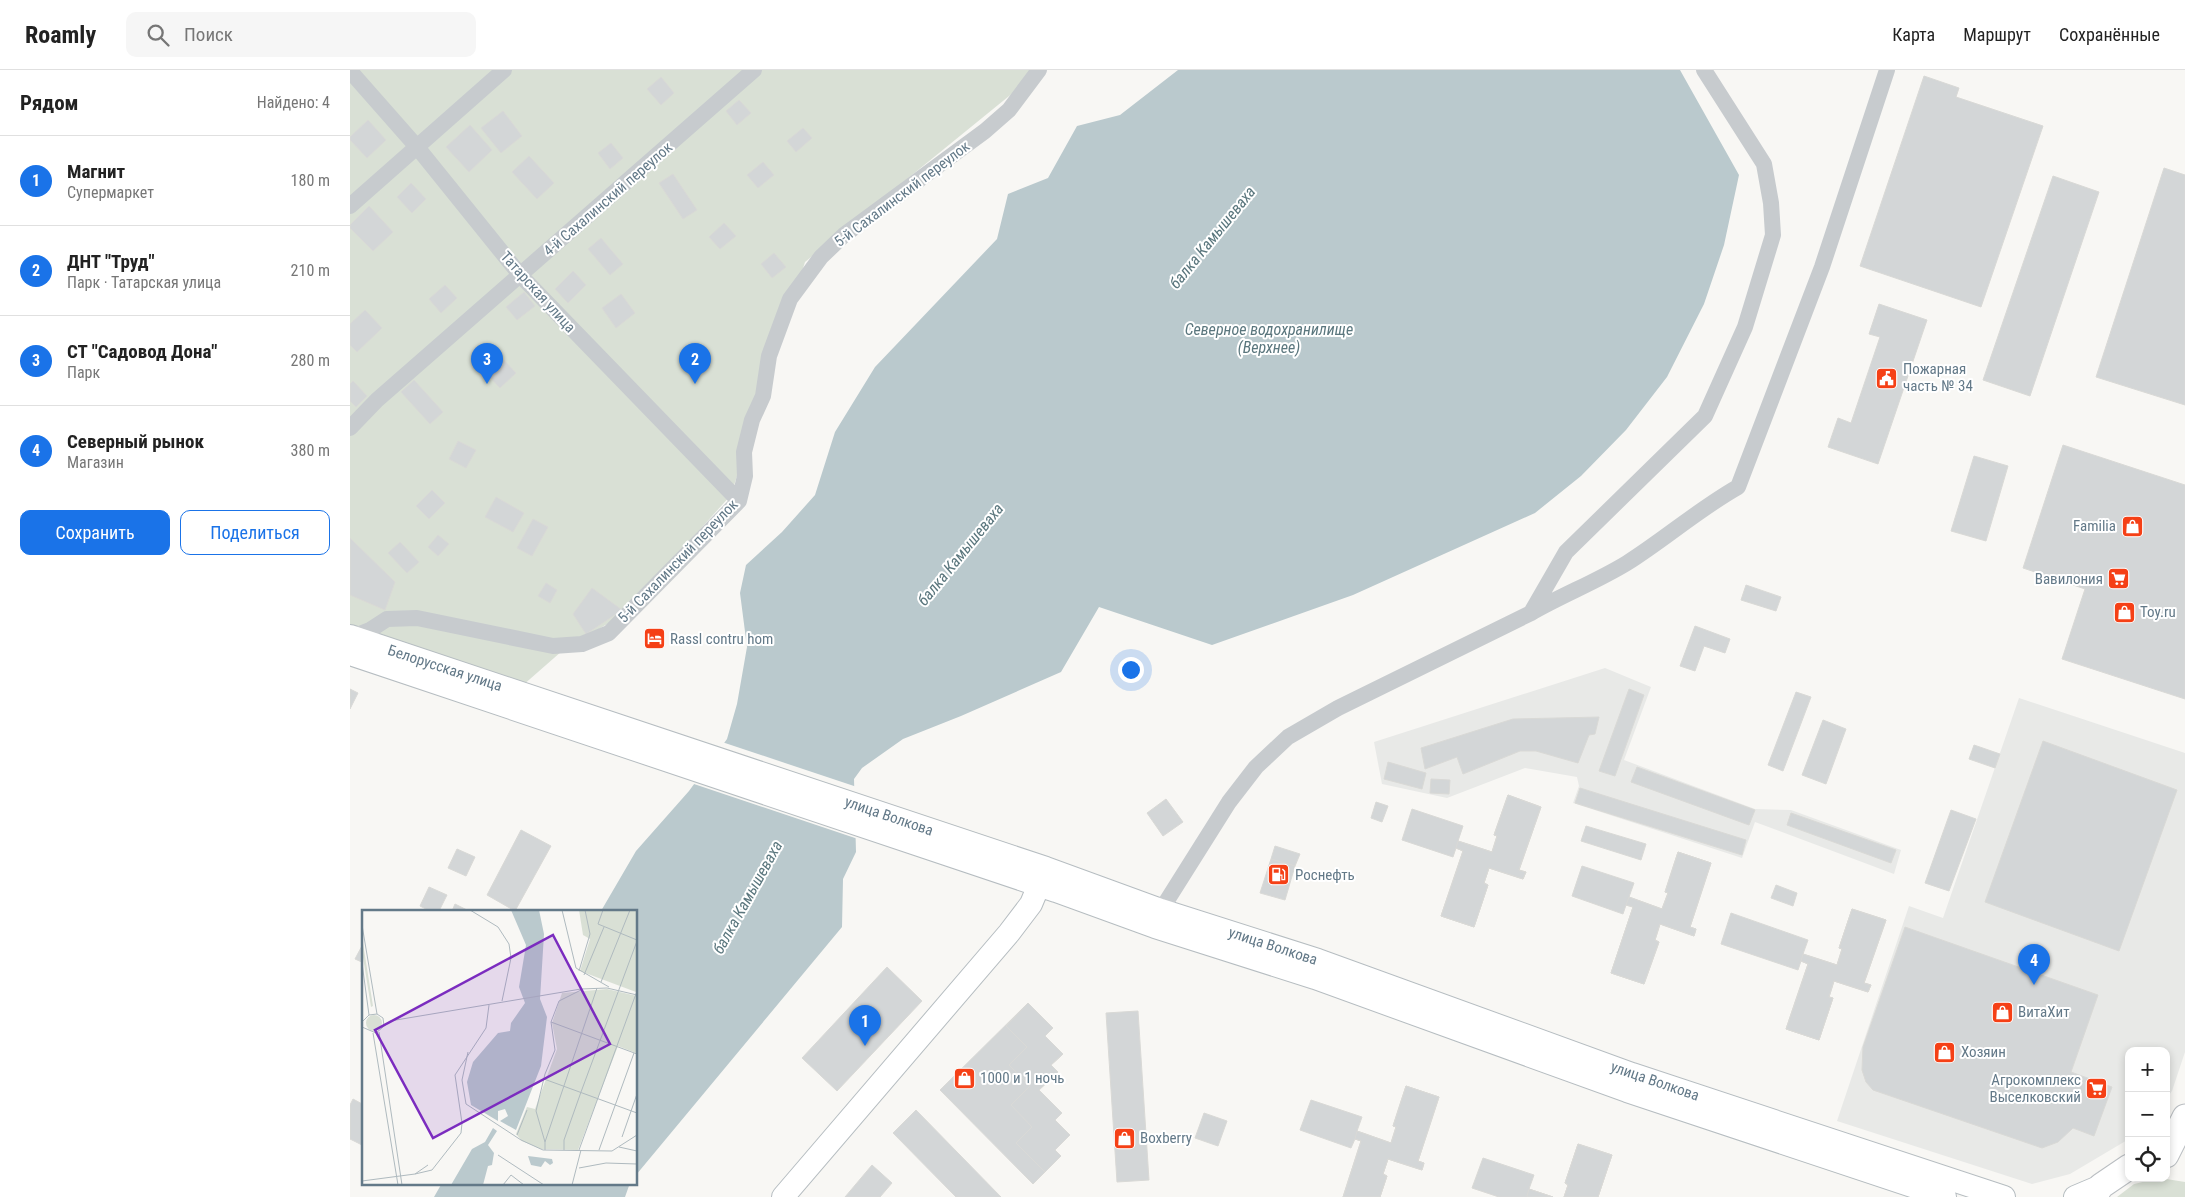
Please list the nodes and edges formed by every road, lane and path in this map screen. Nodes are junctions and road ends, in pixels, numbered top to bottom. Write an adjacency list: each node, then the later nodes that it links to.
1 (504, 70): 7 (street)
2 (754, 70): 9 (street, 4-й Сахалинский переулок)
3 (1704, 70): 12 (street)
4 (1887, 70): 12 (street)
5 (350, 71): 7 (street, Татарская улица)
6 (1033, 72): 11 (street, 5-й Сахалинский переулок)
7 (417, 147): 8 (street); 9 (street, Татарская улица)
8 (350, 206)
9 (521, 276): 10 (street, 4-й Сахалинский переулок); 11 (street, Татарская улица)
10 (350, 428)
11 (739, 501): 13 (street, 5-й Сахалинский переулок)
12 (1531, 613): 17 (street)
13 (351, 642): 14 (main road, Белорусская улица)
14 (538, 708): 15 (main road, улица Волкова)
15 (961, 849): 16 (main road, улица Волкова); 17 (main road, улица Волкова)
16 (1039, 885): 24 (main road); 25 (main road, улица Волкова)
17 (1161, 910): 26 (main road, улица Волкова)
18 (2185, 1117): 19 (main road)
19 (2170, 1149)
20 (2170, 1158): 21 (main road)
21 (2185, 1161)
22 (2125, 1170): 23 (main road)
23 (2097, 1192): 27 (main road)
24 (782, 1197)
25 (1946, 1197)
26 (2004, 1197)
27 (2076, 1197)

